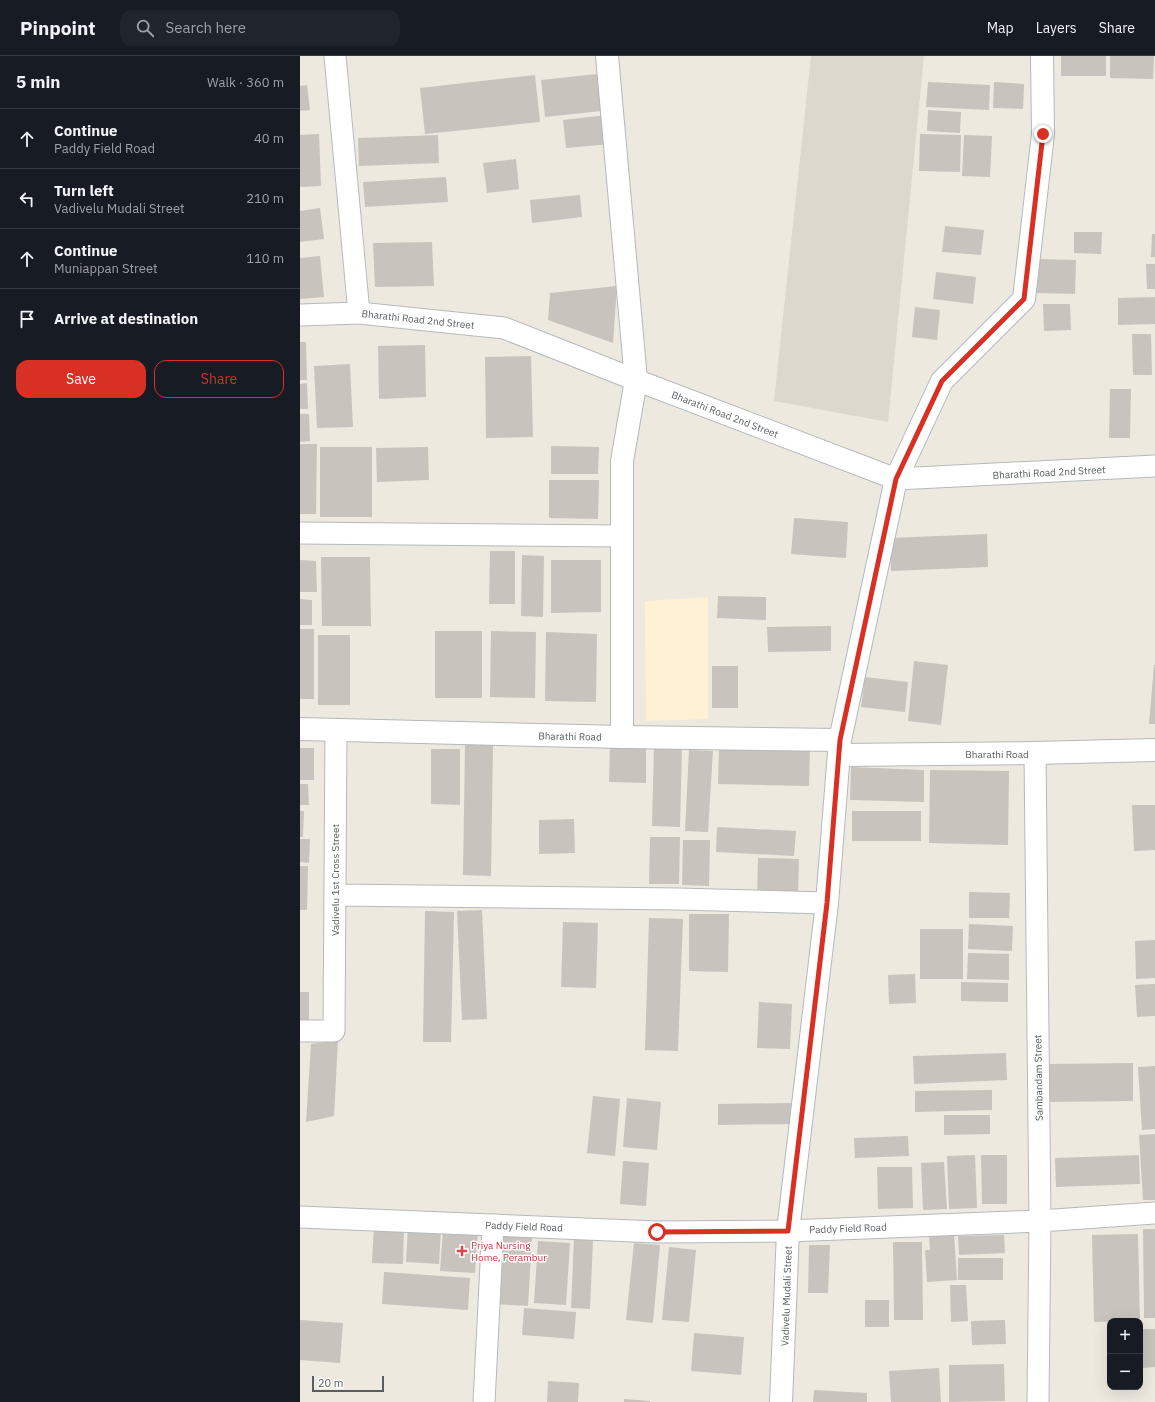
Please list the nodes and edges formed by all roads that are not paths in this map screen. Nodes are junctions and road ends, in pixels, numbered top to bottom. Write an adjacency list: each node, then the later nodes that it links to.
1 (335, 56): 4 (street)
2 (607, 56): 6 (street)
3 (1042, 56): 8 (street, Vadivelu Mudali Street)
4 (360, 313): 5 (street, Bharathi Road 2nd Street); 6 (street, Bharathi Road 2nd Street)
5 (300, 315)
6 (636, 380): 8 (street, Bharathi Road 2nd Street); 10 (street)
7 (1155, 466): 8 (street, Bharathi Road 2nd Street)
8 (896, 479): 14 (street, Vadivelu Mudali Street)
9 (300, 533): 10 (street)
10 (622, 536): 13 (street)
11 (300, 729): 12 (street, Bharathi Road)
12 (336, 730): 13 (street, Bharathi Road); 17 (street, Vadivelu 1st Cross Street)
13 (622, 737): 14 (street, Bharathi Road)
14 (839, 748): 16 (street, Bharathi Road); 18 (street, Vadivelu Mudali Street)
15 (1155, 750): 16 (street, Bharathi Road)
16 (1035, 754): 22 (street, Sambandam Street)
17 (335, 895): 18 (street); 19 (street, Vadivelu 1st Cross Street)
18 (827, 903): 24 (street, Vadivelu Mudali Street)
19 (300, 1031)
20 (1155, 1213): 22 (street, Paddy Field Road)
21 (300, 1217): 23 (street, Paddy Field Road)
22 (1040, 1221): 24 (street, Paddy Field Road); 27 (street, Sambandam Street)
23 (493, 1225): 24 (street, Paddy Field Road); 25 (street)
24 (788, 1231): 26 (street, Vadivelu Mudali Street)
25 (484, 1402)
26 (781, 1402)
27 (1038, 1402)

